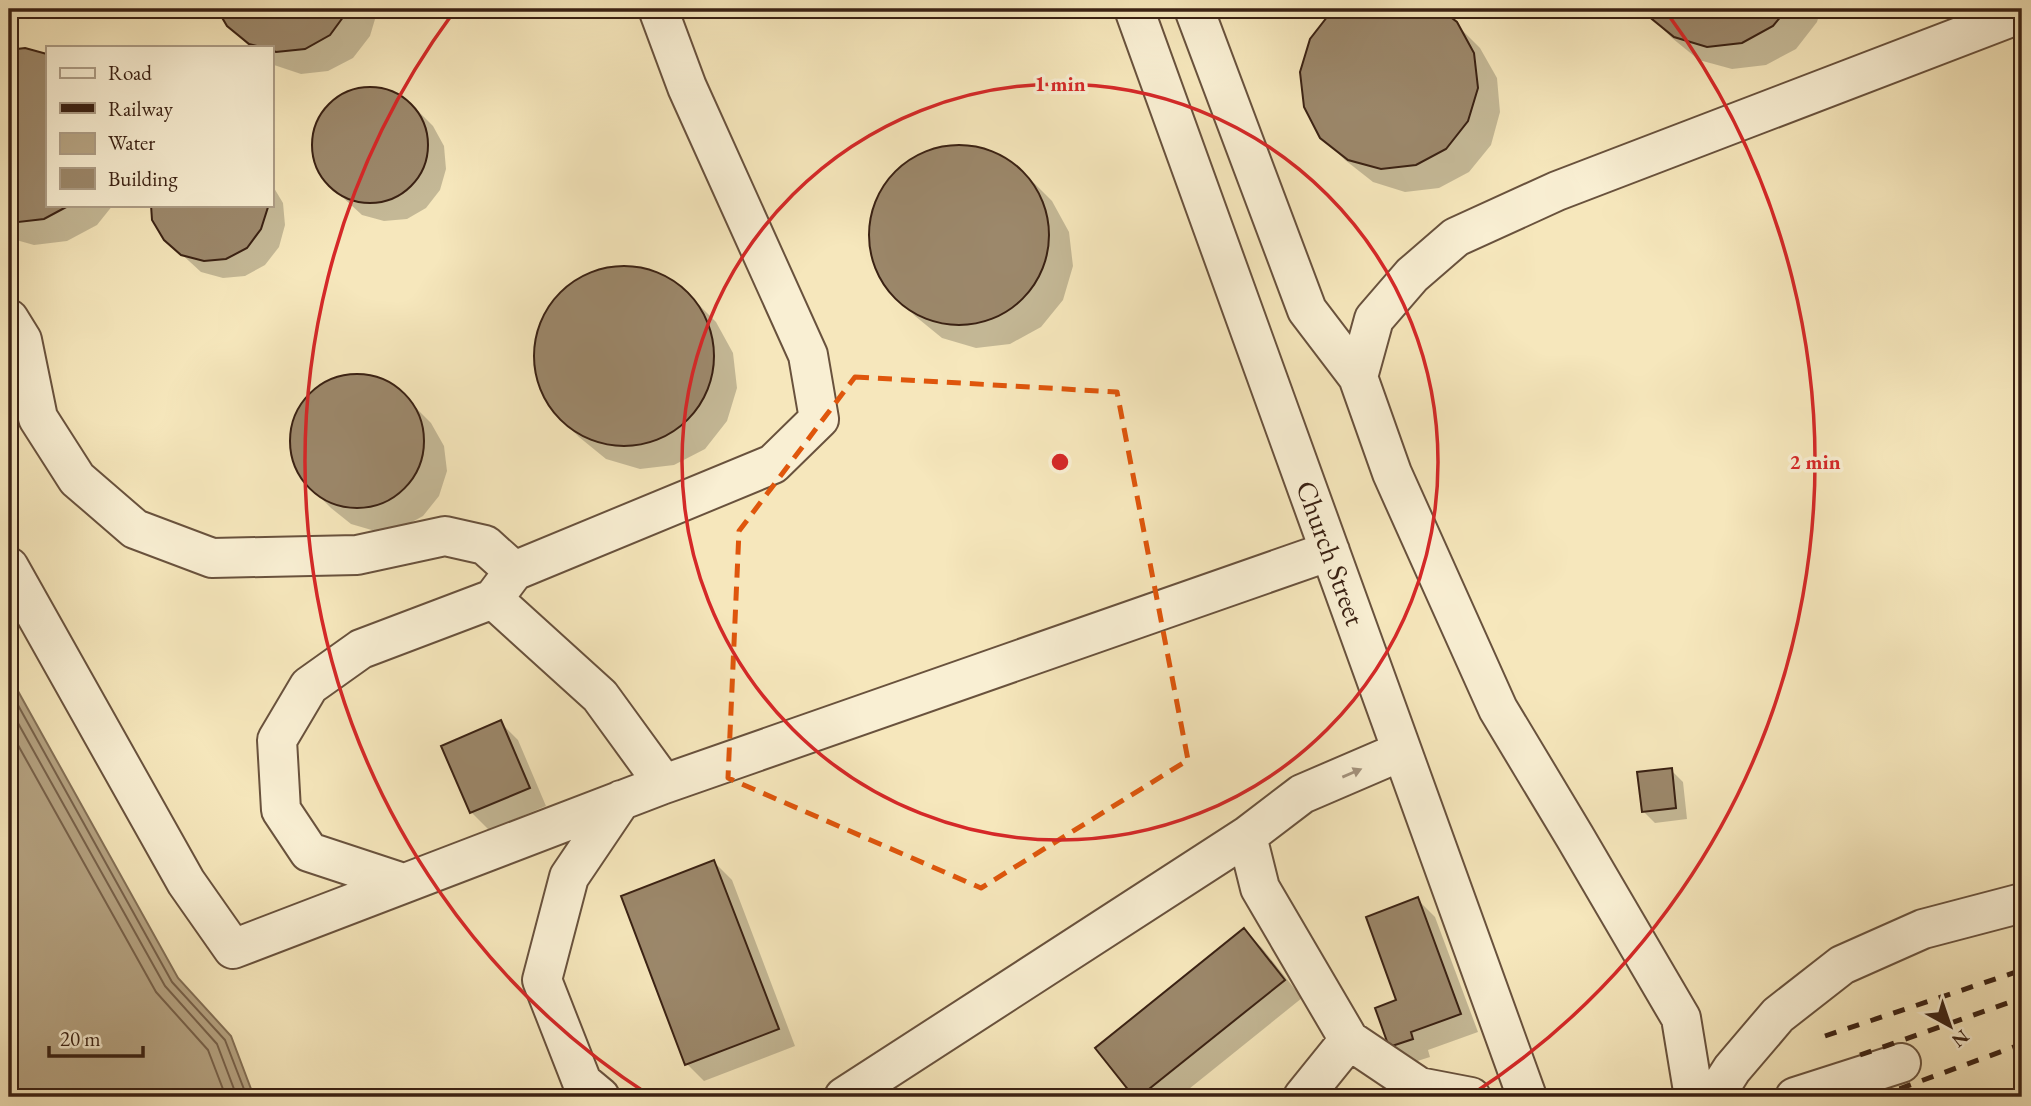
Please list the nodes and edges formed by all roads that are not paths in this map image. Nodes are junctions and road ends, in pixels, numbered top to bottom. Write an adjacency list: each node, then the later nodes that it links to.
1 (658, 9): 9 (street)
2 (1134, 9): 7 (street, Church Street)
3 (1194, 9): 6 (street)
4 (2022, 13): 6 (street)
5 (9, 319): 9 (street)
6 (1358, 377): 23 (street)
7 (1330, 551): 10 (street, Church Street); 11 (street)
8 (9, 567): 14 (street)
9 (504, 585): 11 (street); 14 (street)
10 (1402, 751): 13 (street, one-way to 10); 22 (street, Church Street)
11 (664, 784): 12 (street)
12 (621, 800): 14 (street); 18 (street)
13 (1247, 836): 16 (street); 19 (street)
14 (403, 883)
15 (2022, 903): 24 (street)
16 (1349, 1040): 20 (street); 21 (street)
17 (1901, 1063): 25 (street)
18 (600, 1097)
19 (844, 1097)
20 (1303, 1097)
21 (1471, 1097)
22 (1526, 1097)
23 (1693, 1097)
24 (1714, 1097)
25 (1794, 1097)

